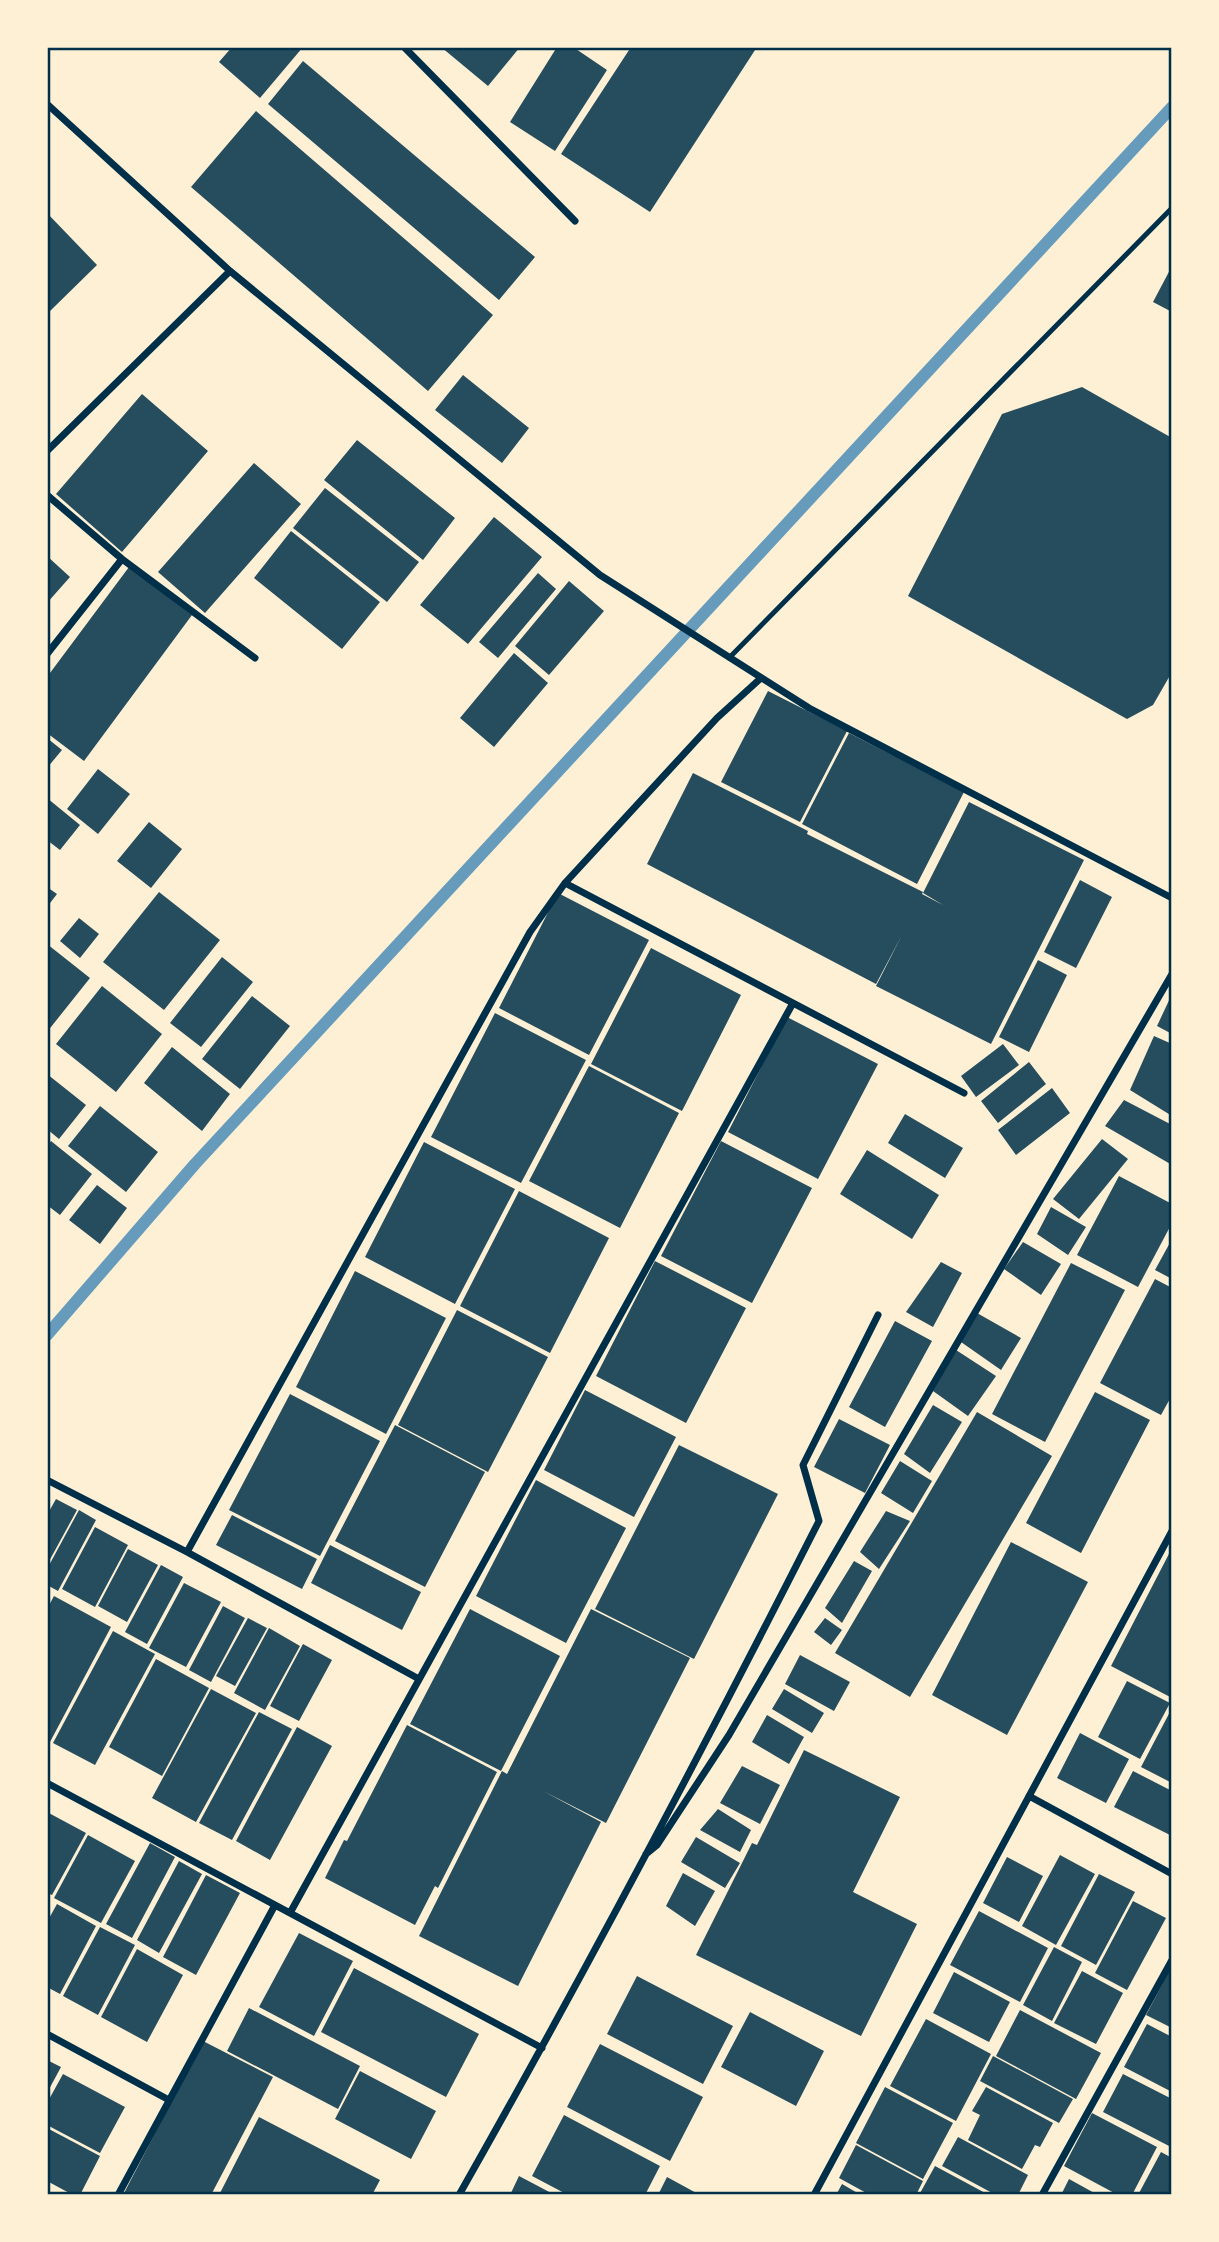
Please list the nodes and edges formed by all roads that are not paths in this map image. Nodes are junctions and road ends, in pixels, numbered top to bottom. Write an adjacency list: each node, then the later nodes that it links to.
1 (404, 47): 4 (street)
2 (47, 104): 5 (street)
3 (1172, 208): 11 (lane)
4 (575, 221)
5 (230, 271): 6 (street); 11 (street)
6 (47, 451)
7 (47, 495): 8 (street)
8 (122, 559): 9 (street); 10 (street)
9 (47, 654)
10 (255, 658)
11 (729, 658): 12 (street)
12 (761, 678): 13 (street); 14 (street)
13 (565, 883): 16 (street); 21 (street)
14 (1172, 898)
15 (1172, 974): 25 (street)
16 (793, 1003): 17 (street); 22 (street)
17 (964, 1094)
18 (878, 1315): 25 (street)
19 (47, 1480): 21 (street)
20 (1172, 1531): 24 (street)
21 (187, 1552): 22 (street)
22 (419, 1679): 28 (street)
23 (47, 1783): 27 (street)
24 (1029, 1796): 26 (street); 35 (street)
25 (646, 1854): 31 (street)
26 (1172, 1874)
27 (275, 1905): 28 (street); 32 (street)
28 (290, 1913): 31 (street)
29 (1172, 1960): 36 (street)
30 (47, 2034): 32 (street)
31 (542, 2048): 34 (street)
32 (169, 2101): 33 (street)
33 (118, 2195)
34 (459, 2195)
35 (814, 2195)
36 (1042, 2195)

